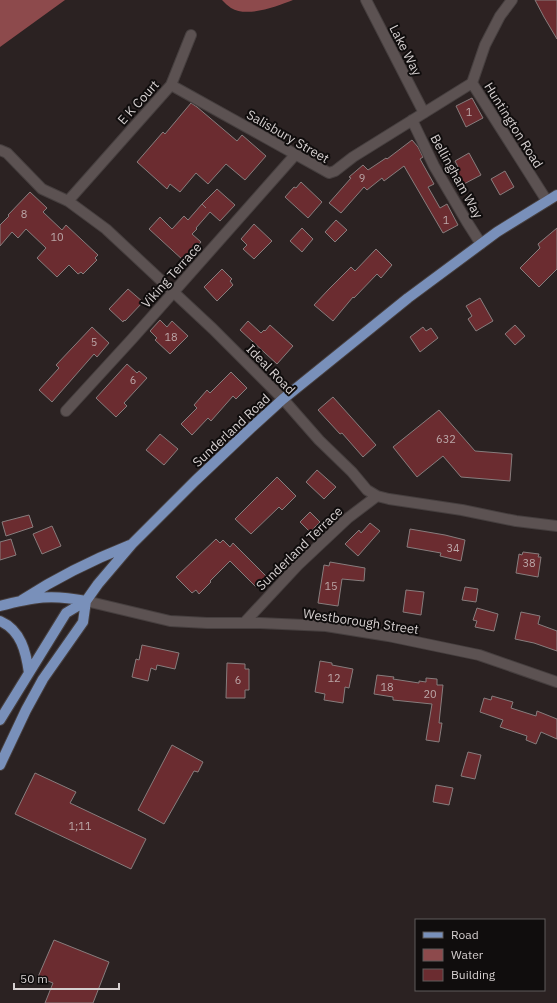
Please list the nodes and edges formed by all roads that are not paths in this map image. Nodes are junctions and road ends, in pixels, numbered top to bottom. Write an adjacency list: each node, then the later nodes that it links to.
1 (366, 0): 6 (street, Lake Way)
2 (512, 0): 4 (street)
3 (191, 35): 5 (street, E K Court)
4 (472, 83): 6 (street, Salisbury Street); 12 (street, Huntington Road)
5 (171, 84): 9 (street, Salisbury Street); 11 (street, E K Court)
6 (424, 112): 7 (street, Salisbury Street)
7 (412, 120): 9 (street, Salisbury Street); 13 (street, Bellingham Way)
8 (1, 150): 11 (street, Ideal Road)
9 (295, 155): 14 (street, Viking Terrace)
10 (557, 195): 12 (main road, Sunderland Road)
11 (68, 202): 14 (street, Ideal Road)
12 (547, 202): 13 (main road, Sunderland Road)
13 (481, 244): 15 (main road, Sunderland Road)
14 (173, 293): 15 (street, Ideal Road); 16 (street, Viking Terrace)
15 (283, 399): 17 (street, Ideal Road); 19 (main road, Sunderland Road)
16 (66, 411)
17 (377, 496): 18 (street, Ideal Road); 24 (street, Sunderland Terrace)
18 (557, 526)
19 (132, 544): 20 (main road); 21 (main road, Sunderland Road)
20 (22, 600): 21 (main road); 22 (main road)
21 (86, 601): 24 (street, Westborough Street); 25 (main road); 28 (main road)
22 (0, 606)
23 (0, 621): 25 (main road)
24 (244, 623): 26 (street, Westborough Street)
25 (29, 673): 27 (main road)
26 (557, 682)
27 (0, 720)
28 (0, 765)

